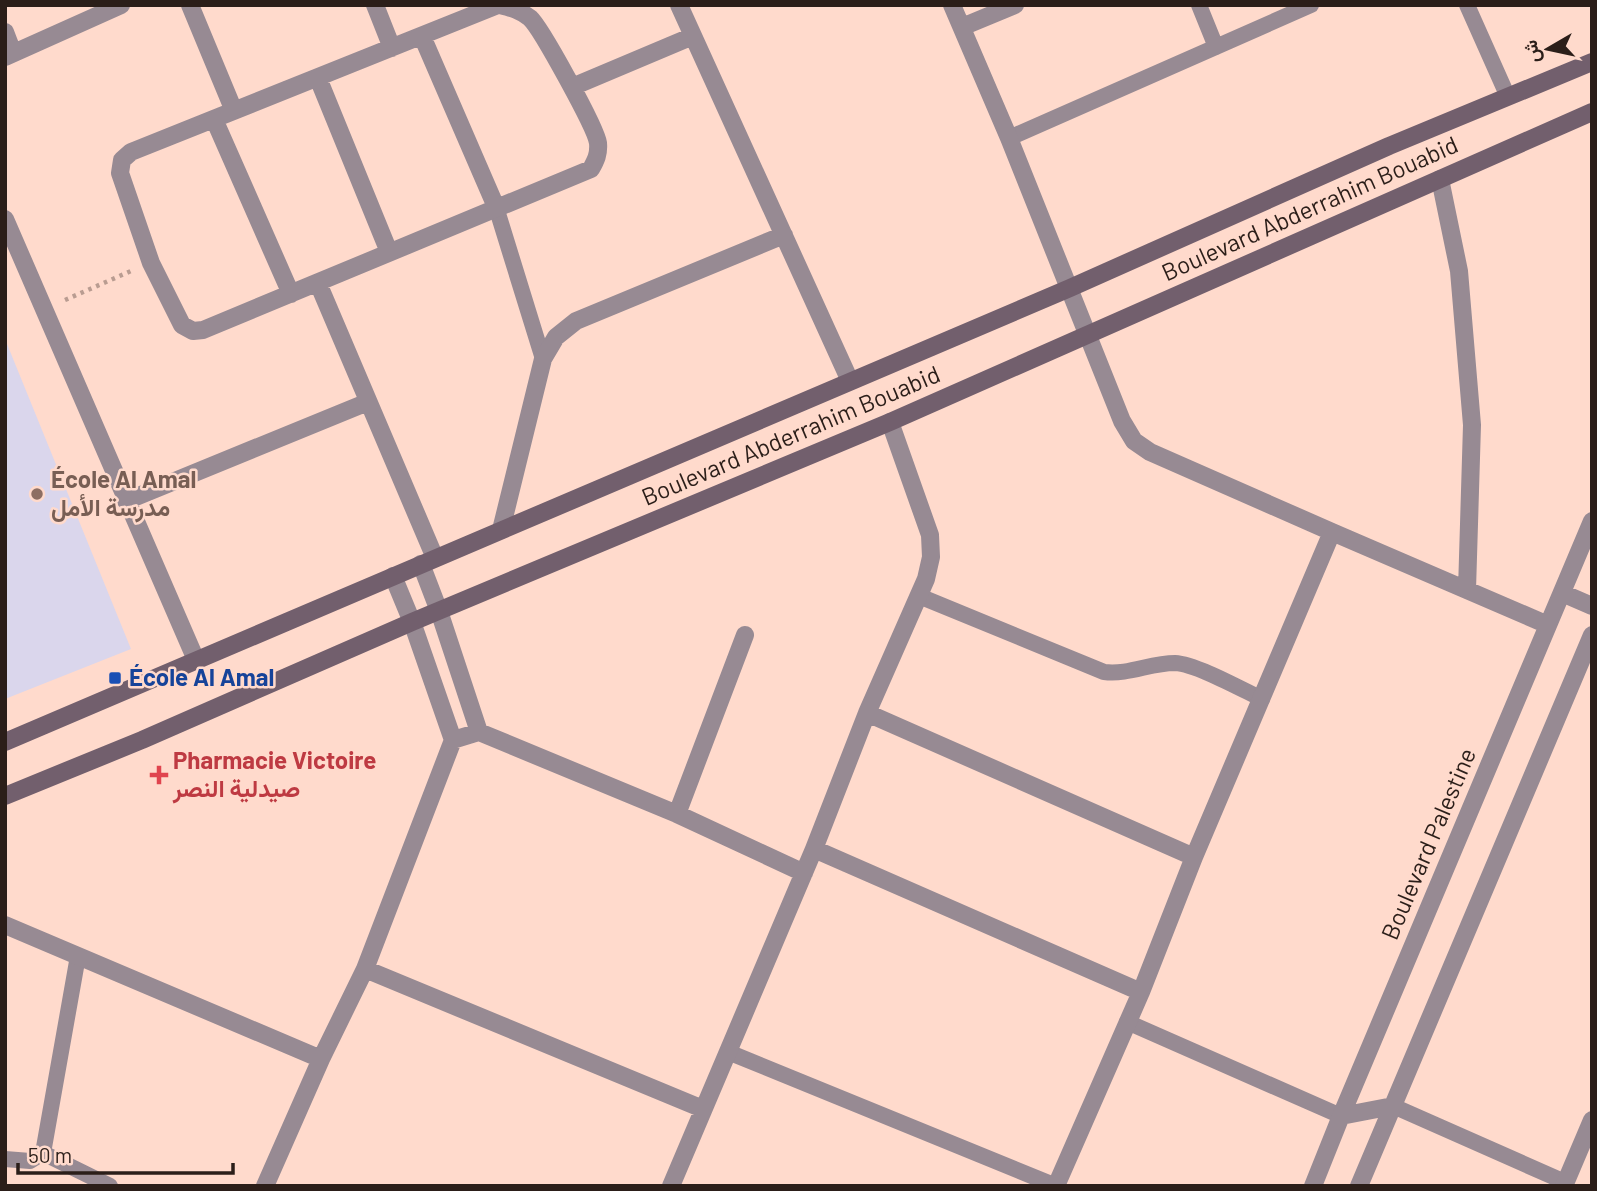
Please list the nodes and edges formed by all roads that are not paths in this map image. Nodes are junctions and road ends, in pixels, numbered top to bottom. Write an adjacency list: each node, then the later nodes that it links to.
1 (121, 5): 17 (street)
2 (190, 5): 22 (street)
3 (374, 5): 16 (street)
4 (499, 5): 13 (street); 20 (street)
5 (679, 5): 14 (street)
6 (952, 5): 11 (street)
7 (1014, 5): 11 (street)
8 (1199, 5): 15 (lane)
9 (1311, 5): 15 (lane)
10 (1467, 5): 21 (lane)
11 (962, 27): 25 (street)
12 (5, 32): 17 (street)
13 (422, 36): 16 (street); 27 (street)
14 (693, 36): 20 (street); 29 (street)
15 (1216, 47): 25 (lane)
16 (392, 48): 19 (street)
17 (9, 55)
18 (1592, 62): 21 (main road, Boulevard Abderrahim Bouabid)
19 (318, 78): 22 (street); 30 (street)
20 (572, 87): 27 (street)
21 (1508, 97): 32 (main road, Boulevard Abderrahim Bouabid)
22 (234, 111): 24 (street)
23 (1592, 112): 26 (main road, Boulevard Abderrahim Bouabid)
24 (214, 119): 33 (street); 33 (street)
25 (1009, 138): 32 (street)
26 (1440, 179): 34 (main road, Boulevard Abderrahim Bouabid); 45 (street)
27 (496, 207): 30 (street); 35 (lane)
28 (5, 219): 39 (street)
29 (784, 235): 35 (street); 36 (street)
30 (389, 252): 31 (street)
31 (318, 283): 33 (street); 37 (street)
32 (1070, 288): 34 (street); 36 (main road, Boulevard Abderrahim Bouabid)
33 (291, 294)
34 (1087, 335): 38 (main road, Boulevard Abderrahim Bouabid); 42 (street)
35 (544, 359): 41 (street)
36 (850, 381): 41 (main road, Boulevard Abderrahim Bouabid)
37 (368, 402): 39 (street); 43 (street)
38 (890, 422): 47 (street); 49 (main road, Boulevard Abderrahim Bouabid)
39 (126, 501): 54 (street)
40 (1592, 521): 46 (street, Boulevard Palestine)
41 (501, 530): 43 (main road, Boulevard Abderrahim Bouabid)
42 (1332, 533): 45 (street); 55 (street)
43 (428, 561): 44 (main road, Boulevard Abderrahim Bouabid); 49 (street)
44 (393, 576): 50 (street); 54 (main road, Boulevard Abderrahim Bouabid)
45 (1467, 590): 51 (street)
46 (1562, 593): 48 (street); 51 (street, Boulevard Palestine)
47 (919, 596): 55 (lane); 56 (street)
48 (1592, 606)
49 (439, 611): 50 (main road, Boulevard Abderrahim Bouabid); 57 (street)
50 (412, 622): 58 (street); 60 (main road, Boulevard Abderrahim Bouabid)
51 (1548, 625): 74 (street, Boulevard Palestine)
52 (744, 635): 61 (street)
53 (1592, 635): 72 (street)
54 (196, 660): 59 (main road, Boulevard Abderrahim Bouabid)
55 (1262, 699): 63 (street)
56 (867, 712): 62 (street); 63 (street)
57 (480, 732): 58 (street); 61 (street)
58 (453, 740): 67 (street)
59 (5, 742)
60 (5, 796)
61 (677, 814): 64 (street)
62 (814, 849): 64 (street); 68 (street)
63 (1194, 857): 68 (street)
64 (804, 873): 70 (street)
65 (5, 925): 66 (street)
66 (78, 956): 71 (street); 76 (lane)
67 (365, 969): 71 (street); 73 (street)
68 (1141, 992): 69 (street)
69 (1128, 1022): 74 (lane); 82 (street)
70 (728, 1052): 73 (street); 82 (lane)
71 (321, 1059): 80 (street)
72 (1393, 1106): 74 (street); 78 (lane); 84 (street)
73 (703, 1109): 81 (street)
74 (1341, 1116): 83 (street, Boulevard Palestine)
75 (1592, 1120): 78 (street)
76 (43, 1153): 77 (lane); 79 (lane)
77 (5, 1159)
78 (1564, 1184)
79 (110, 1186)
80 (265, 1186)
81 (671, 1186)
82 (1056, 1186)
83 (1313, 1186)
84 (1359, 1186)

